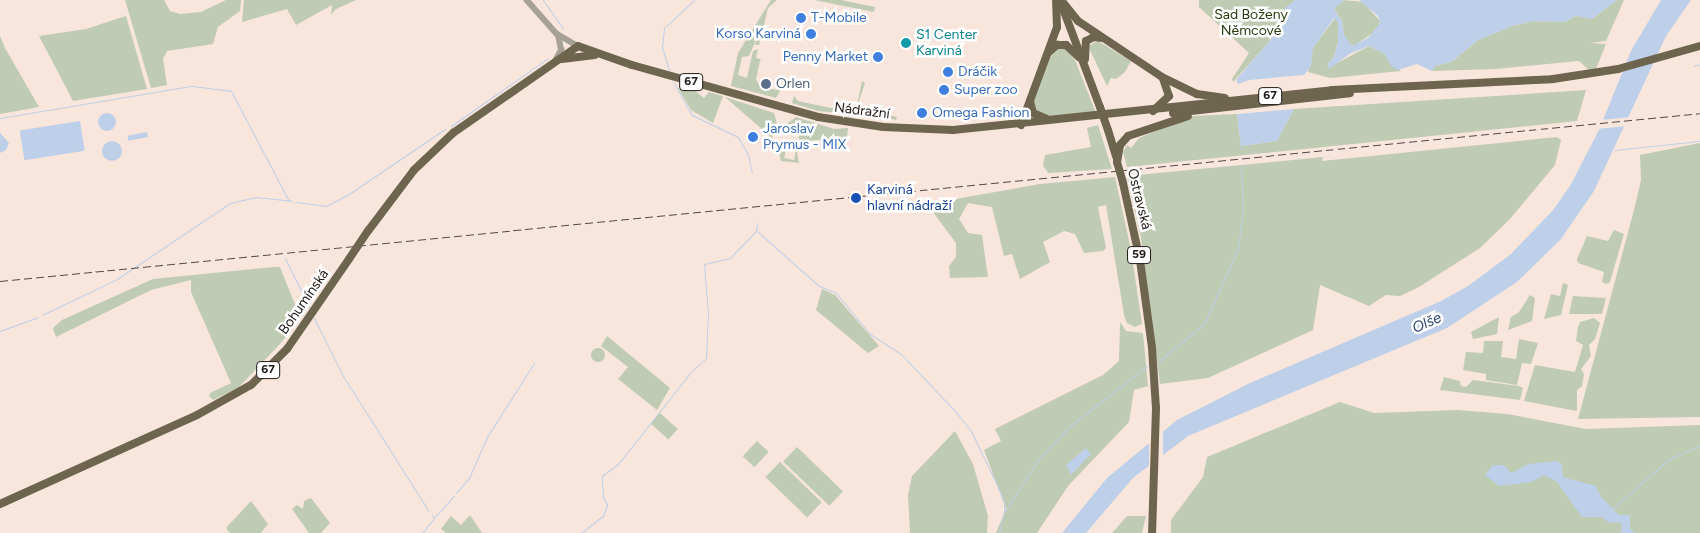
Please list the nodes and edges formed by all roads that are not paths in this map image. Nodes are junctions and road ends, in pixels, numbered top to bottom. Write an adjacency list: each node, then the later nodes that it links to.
1 (528, 0): 3 (street)
2 (1059, 0): 4 (main road); 8 (main road); 10 (main road, Ostravská / 59)
3 (558, 35): 5 (street); 9 (street)
4 (1103, 38): 11 (main road); 12 (main road)
5 (578, 46): 7 (main road, Nádražní / 67); 9 (main road, Bohumínská / 67)
6 (1700, 46): 14 (main road, 67)
7 (598, 54): 9 (main road); 22 (main road, Nádražní / 67)
8 (1047, 54): 10 (main road); 16 (main road)
9 (556, 61): 24 (main road, Bohumínská / 67, bridge)
10 (1083, 61): 11 (main road, Ostravská / 59)
11 (1087, 71): 23 (main road, Ostravská / 59, bridge)
12 (1162, 77): 13 (main road); 19 (main road)
13 (1173, 83): 15 (main road); 17 (main road)
14 (1377, 90): 15 (main road, 67); 18 (main road, 67)
15 (1261, 97): 17 (main road, 67)
16 (1029, 102): 20 (main road); 21 (main road); 22 (main road)
17 (1164, 110): 19 (main road, 67)
18 (1210, 110): 19 (main road, 67); 23 (main road)
19 (1153, 113): 20 (main road, Nádražní / 67); 21 (main road, 67)
20 (1064, 120): 21 (main road, Nádražní / 67)
21 (1021, 125): 22 (main road, Nádražní / 67)
22 (1001, 127)
23 (1117, 162): 25 (main road, Ostravská / 59, bridge)
24 (0, 504)
25 (1152, 533)

